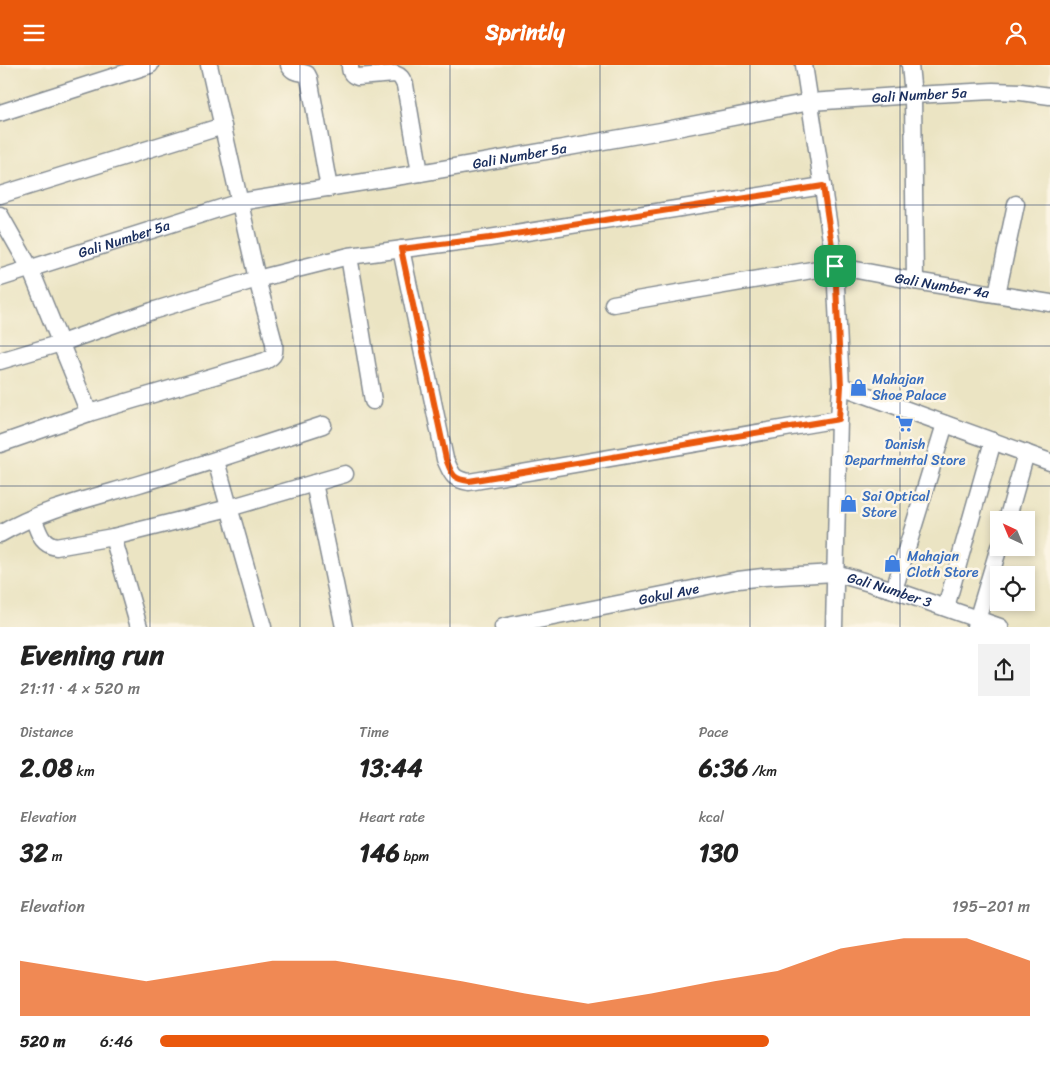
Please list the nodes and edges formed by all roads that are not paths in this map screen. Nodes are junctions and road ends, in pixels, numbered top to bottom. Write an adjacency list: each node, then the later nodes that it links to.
1 (150, 65): 10 (street)
2 (209, 65): 11 (street)
3 (289, 65): 14 (street)
4 (350, 65): 12 (street)
5 (804, 65): 9 (street)
6 (910, 65): 7 (street)
7 (913, 95): 8 (street, Gali Number 5a); 9 (street, Gali Number 5a); 25 (street)
8 (1050, 96)
9 (810, 102): 12 (street, Gali Number 5a); 13 (street)
10 (0, 113)
11 (223, 126): 15 (street); 16 (street)
12 (420, 173): 14 (street, Gali Number 5a)
13 (823, 186): 19 (street); 21 (street)
14 (329, 188): 16 (street, Gali Number 5a)
15 (0, 195)
16 (240, 202): 22 (street, Gali Number 5a); 24 (street)
17 (1016, 204): 26 (street)
18 (0, 215): 22 (street)
19 (401, 249): 20 (street); 34 (street)
20 (349, 256): 24 (street); 32 (street)
21 (835, 266): 25 (street, Gali Number 4a); 28 (street); 31 (street)
22 (30, 269): 23 (street, Gali Number 5a); 29 (street)
23 (0, 278)
24 (257, 279): 29 (street); 33 (street)
25 (915, 281): 26 (street, Gali Number 4a)
26 (997, 294): 27 (street, Gali Number 4a)
27 (1050, 303)
28 (613, 304)
29 (61, 343): 30 (street); 33 (street)
30 (0, 361)
31 (841, 386): 34 (street); 35 (street)
32 (373, 401)
33 (89, 413): 38 (street)
34 (839, 419): 50 (street)
35 (945, 423): 37 (street); 51 (street)
36 (323, 425): 40 (street)
37 (993, 441): 39 (street); 52 (street)
38 (0, 444)
39 (1026, 453): 41 (street); 45 (street)
40 (216, 461): 44 (street); 46 (street)
41 (1050, 462)
42 (345, 474): 43 (street)
43 (314, 483): 44 (street); 57 (street)
44 (230, 508): 48 (street); 56 (street)
45 (1010, 511)
46 (33, 519): 47 (street); 48 (street)
47 (0, 534)
48 (112, 537): 55 (street)
49 (996, 556): 54 (street)
50 (835, 573): 51 (street, Gali Number 3); 53 (street, Gokul Ave); 59 (street)
51 (894, 590): 52 (street, Gali Number 3)
52 (946, 607): 54 (street, Gali Number 3)
53 (575, 620): 58 (street, Gokul Ave)
54 (976, 623): 60 (street, Gali Number 3)
55 (139, 627)
56 (263, 627)
57 (344, 627)
58 (502, 627)
59 (834, 627)
60 (1000, 627)

